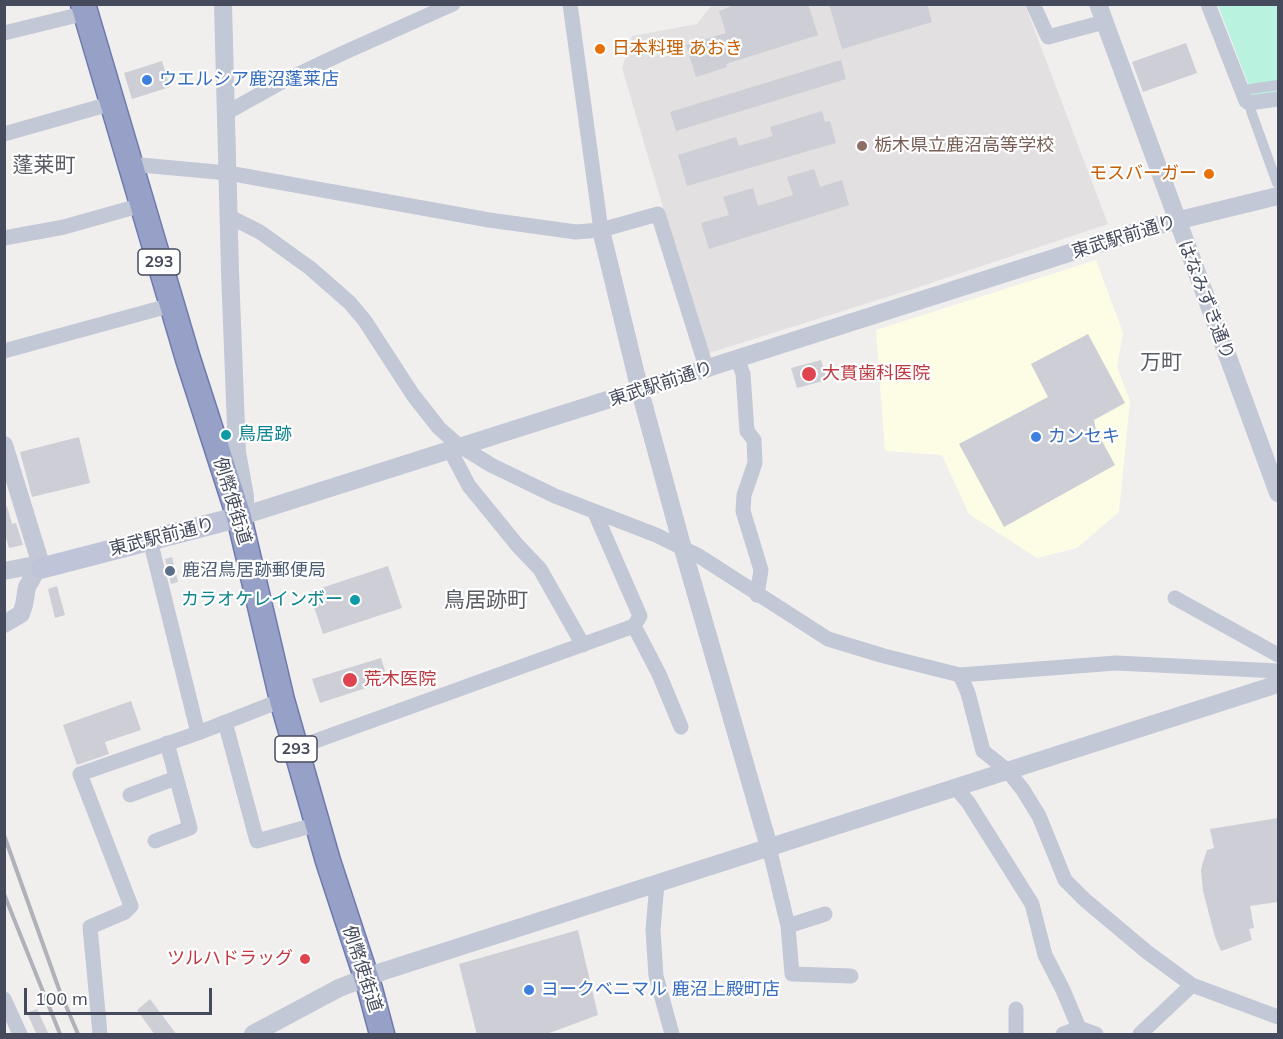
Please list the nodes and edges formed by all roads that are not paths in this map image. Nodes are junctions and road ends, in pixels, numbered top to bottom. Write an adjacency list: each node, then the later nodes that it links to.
1 (223, 4): 14 (street)
2 (453, 4): 14 (street)
3 (570, 4): 22 (street)
4 (1033, 4): 7 (street)
5 (1208, 4): 11 (street)
6 (85, 9): 8 (street); 12 (highway, 例幣使街道 / 293)
7 (1101, 13): 21 (street, はなみずき通り)
8 (4, 33)
9 (1278, 86): 10 (street)
10 (1250, 89)
11 (1278, 99)
12 (113, 103): 15 (street); 16 (highway, 例幣使街道 / 293)
13 (1251, 111): 18 (street)
14 (226, 113): 17 (street)
15 (4, 134)
16 (130, 164): 17 (street); 19 (highway, 例幣使街道 / 293)
17 (228, 173): 20 (street); 22 (street)
18 (1278, 190): 21 (street, 東武駅前通り)
19 (142, 205): 23 (street); 24 (highway, 例幣使街道 / 293)
20 (228, 216): 30 (street); 33 (street)
21 (1176, 220): 26 (street, 東武駅前通り); 31 (street, はなみずき通り)
22 (601, 230): 27 (street); 28 (street)
23 (4, 238)
24 (172, 305): 25 (street); 33 (highway, 例幣使街道 / 293)
25 (4, 351)
26 (738, 360): 27 (street, 東武駅前通り); 39 (street)
27 (707, 370): 28 (street, 東武駅前通り)
28 (640, 391): 30 (street, 東武駅前通り); 35 (street)
29 (4, 445): 36 (street)
30 (458, 449): 32 (street); 33 (street, 東武駅前通り); 43 (street)
31 (1278, 493)
32 (595, 513): 35 (street); 42 (street)
33 (239, 518): 34 (main road, 東武駅前通り); 48 (highway, 例幣使街道 / 293)
34 (150, 540): 36 (main road, 東武駅前通り); 51 (street)
35 (682, 549): 39 (street); 60 (street)
36 (42, 568): 37 (street); 38 (street)
37 (6, 570): 38 (street)
38 (27, 587): 41 (street)
39 (757, 595): 46 (street)
40 (1175, 598): 44 (street)
41 (4, 624)
42 (634, 626): 43 (street); 50 (street)
43 (583, 645): 53 (street)
44 (1278, 655)
45 (1278, 671): 46 (street)
46 (960, 675): 54 (street)
47 (1278, 684): 54 (street)
48 (282, 700): 49 (street); 53 (highway, 例幣使街道 / 293)
49 (225, 722): 51 (street); 58 (street)
50 (681, 728)
51 (198, 733): 52 (street)
52 (167, 743): 55 (street); 72 (street)
53 (296, 748): 58 (highway, 例幣使街道 / 293)
54 (1008, 771): 56 (street); 66 (street)
55 (176, 778): 57 (street); 59 (street)
56 (956, 787): 60 (street); 70 (street)
57 (130, 795)
58 (318, 825): 65 (highway, 例幣使街道 / 293)
59 (155, 841)
60 (769, 847): 61 (street); 63 (street)
61 (657, 883): 65 (street); 75 (street)
62 (825, 914): 63 (street)
63 (788, 926): 64 (street)
64 (851, 976)
65 (366, 977): 73 (street); 74 (highway, 例幣使街道 / 293)
66 (1192, 985): 69 (street); 79 (street)
67 (4, 999): 71 (street)
68 (1016, 1009): 76 (street)
69 (1278, 1017)
70 (1079, 1028): 77 (street); 78 (street)
71 (20, 1035)
72 (100, 1035)
73 (253, 1035)
74 (382, 1035)
75 (672, 1035)
76 (1016, 1035)
77 (1063, 1035)
78 (1096, 1035)
79 (1140, 1035)

